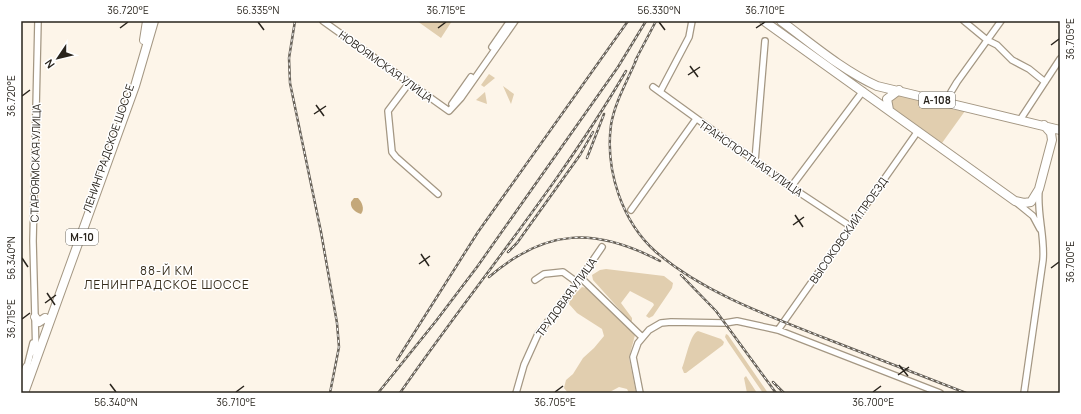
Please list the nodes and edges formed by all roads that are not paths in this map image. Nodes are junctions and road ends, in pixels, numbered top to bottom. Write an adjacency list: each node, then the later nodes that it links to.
1 (38, 21): 41 (street, СТАРОЯМСКАЯ УЛИЦА)
2 (147, 21): 43 (highway, ЛЕНИНГРАДСКОЕ ШОССЕ / М-10)
3 (154, 21): 47 (highway, ЛЕНИНГРАДСКОЕ ШОССЕ / М-10)
4 (323, 21): 16 (street, НОВОЯМСКАЯ УЛИЦА)
5 (510, 21): 23 (street)
6 (515, 21): 23 (street)
7 (692, 21): 20 (street)
8 (764, 21): 19 (highway)
9 (781, 21): 18 (highway, А-108)
10 (964, 21): 12 (street)
11 (1001, 21): 12 (street)
12 (987, 40): 15 (street); 21 (street)
13 (765, 41): 30 (street)
14 (1060, 59): 15 (street)
15 (1045, 82): 25 (street)
16 (409, 83): 23 (street, НОВОЯМСКАЯ УЛИЦА); 33 (street)
17 (653, 87): 20 (street, ТРАНСПОРТНАЯ УЛИЦА)
18 (899, 90): 21 (highway, А-108); 22 (highway)
19 (863, 91): 22 (highway); 31 (street)
20 (660, 92): 24 (street, ТРАНСПОРТНАЯ УЛИЦА)
21 (948, 103): 25 (highway, А-108)
22 (889, 110): 27 (highway)
23 (450, 111)
24 (696, 119): 30 (street, ТРАНСПОРТНАЯ УЛИЦА); 35 (street)
25 (1020, 120): 26 (highway, А-108)
26 (1044, 125): 28 (highway, А-108); 29 (highway)
27 (918, 131): 34 (highway); 36 (street, ВЫСОКОВСКИЙ ПРОЕЗД)
28 (1060, 131): 29 (highway, А-108)
29 (1052, 140): 32 (highway)
30 (755, 161): 31 (street, ТРАНСПОРТНАЯ УЛИЦА)
31 (792, 187): 36 (street, ТРАНСПОРТНАЯ УЛИЦА)
32 (1040, 189): 34 (highway); 37 (street)
33 (438, 194)
34 (1015, 200): 37 (street)
35 (631, 210)
36 (850, 226): 44 (street, ВЫСОКОВСКИЙ ПРОЕЗД)
37 (1044, 243): 53 (street)
38 (602, 247): 40 (street, ТРУДОВАЯ УЛИЦА)
39 (535, 280): 40 (street)
40 (579, 280): 45 (street); 50 (street, ТРУДОВАЯ УЛИЦА)
41 (34, 305): 42 (street, СТАРОЯМСКАЯ УЛИЦА); 47 (street, СТАРОЯМСКАЯ УЛИЦА)
42 (35, 317): 43 (highway); 46 (street, СТАРОЯМСКАЯ УЛИЦА)
43 (45, 318): 46 (highway, ЛЕНИНГРАДСКОЕ ШОССЕ / М-10)
44 (778, 330): 45 (street); 52 (street)
45 (642, 337): 51 (street)
46 (36, 343): 47 (highway, ЛЕНИНГРАДСКОЕ ШОССЕ / М-10)
47 (32, 361): 48 (highway, ЛЕНИНГРАДСКОЕ ШОССЕ / М-10); 49 (highway, ЛЕНИНГРАДСКОЕ ШОССЕ / М-10)
48 (21, 386)
49 (24, 393)
50 (516, 393)
51 (640, 393)
52 (940, 393)
53 (1024, 393)

